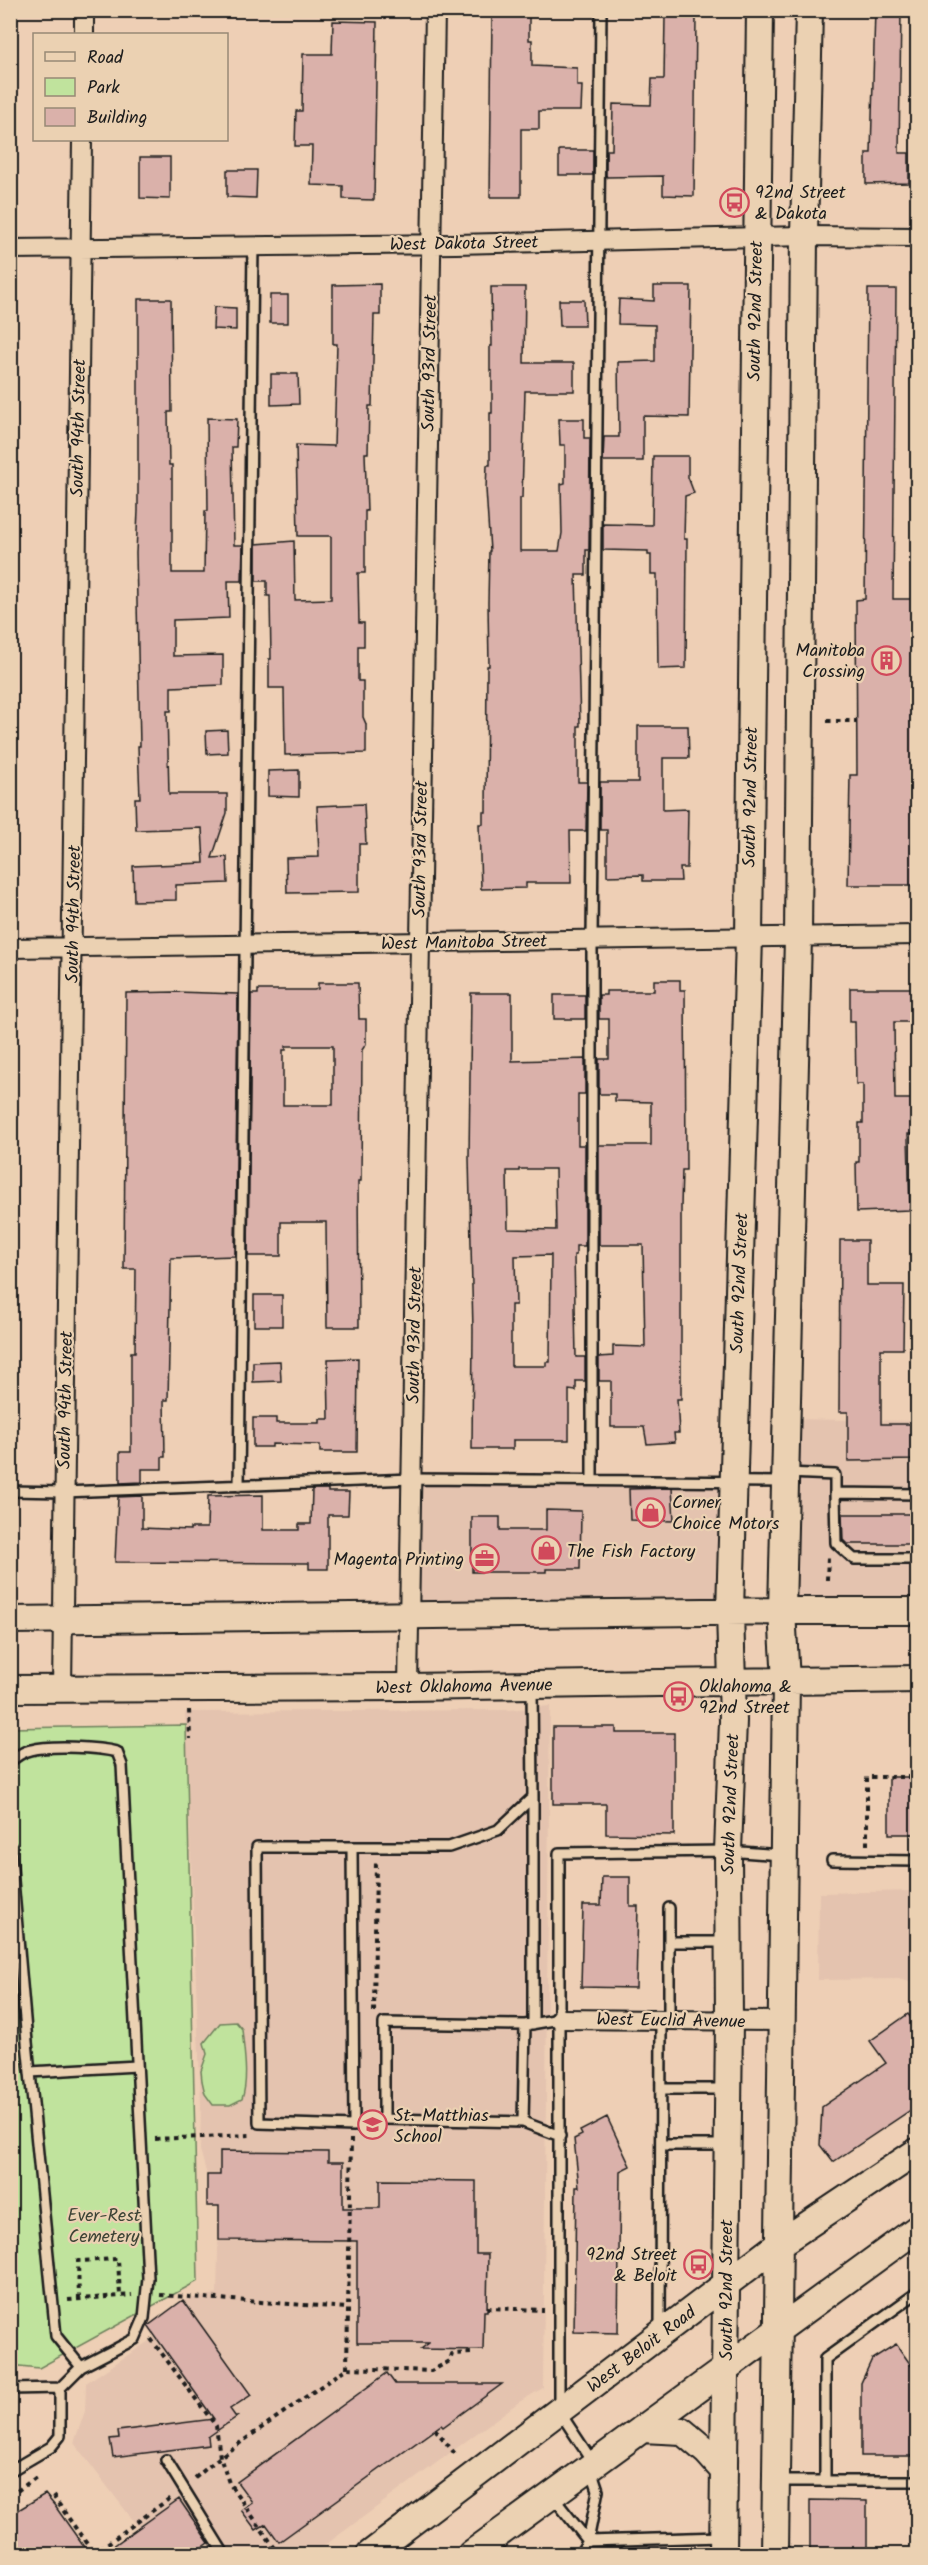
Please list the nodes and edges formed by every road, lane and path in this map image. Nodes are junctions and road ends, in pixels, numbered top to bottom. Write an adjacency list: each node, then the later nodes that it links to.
1 (84, 10): 6 (street)
2 (435, 10): 13 (street, South 93rd Street)
3 (601, 10): 11 (lane)
4 (760, 10): 9 (main road, South 92nd Street)
5 (809, 10): 8 (main road)
6 (84, 33)
7 (82, 141): 14 (street, South 94th Street)
8 (804, 236): 9 (street, West Dakota Street); 10 (street, West Dakota Street); 19 (main road)
9 (756, 237): 11 (street, West Dakota Street); 20 (main road, South 92nd Street)
10 (918, 237)
11 (600, 241): 13 (street, West Dakota Street); 21 (lane)
12 (253, 244): 13 (street, West Dakota Street); 14 (street, West Dakota Street); 23 (lane)
13 (431, 244): 22 (street, South 93rd Street)
14 (80, 248): 15 (street, West Dakota Street); 25 (street, South 94th Street)
15 (10, 249)
16 (827, 721): 17 (path)
17 (856, 721)
18 (918, 935): 19 (street, West Manitoba Street)
19 (798, 937): 20 (street, West Manitoba Street); 26 (main road)
20 (749, 938): 21 (street, West Manitoba Street); 29 (main road, South 92nd Street)
21 (592, 940): 22 (street, West Manitoba Street); 28 (lane)
22 (419, 943): 23 (street, West Manitoba Street); 27 (street, South 93rd Street)
23 (244, 945): 25 (street, West Manitoba Street); 30 (lane)
24 (10, 948): 25 (street, West Manitoba Street)
25 (72, 948): 32 (street, South 94th Street)
26 (786, 1478): 29 (lane); 33 (lane); 37 (main road)
27 (412, 1479): 28 (lane); 30 (lane); 39 (street, South 93rd Street)
28 (592, 1480): 29 (lane)
29 (733, 1481): 36 (main road, South 92nd Street)
30 (239, 1486): 32 (lane)
31 (10, 1491): 32 (lane)
32 (63, 1492): 40 (street, South 94th Street)
33 (835, 1493): 34 (lane); 35 (lane)
34 (918, 1494)
35 (918, 1559)
36 (730, 1611): 37 (main road); 39 (main road); 44 (main road, South 92nd Street)
37 (782, 1611): 38 (main road); 43 (main road)
38 (918, 1611)
39 (408, 1616): 40 (main road); 46 (street, South 93rd Street)
40 (61, 1619): 41 (main road); 48 (street, South 94th Street)
41 (10, 1620)
42 (918, 1678): 43 (main road, West Oklahoma Avenue)
43 (786, 1681): 44 (main road, West Oklahoma Avenue); 58 (main road)
44 (730, 1682): 45 (main road, West Oklahoma Avenue); 57 (main road, South 92nd Street)
45 (532, 1685): 46 (main road, West Oklahoma Avenue); 53 (lane)
46 (408, 1687): 48 (main road, West Oklahoma Avenue)
47 (10, 1689): 48 (main road, West Oklahoma Avenue)
48 (62, 1689)
49 (189, 1704): 50 (path)
50 (190, 1738)
51 (10, 1762): 71 (lane)
52 (918, 1777): 60 (path)
53 (533, 1797): 56 (lane); 70 (lane)
54 (10, 1846): 72 (lane)
55 (352, 1847): 55 (lane); 56 (lane)
56 (376, 1847): 66 (path)
57 (728, 1851): 58 (lane); 64 (main road, South 92nd Street); 65 (lane)
58 (784, 1855): 68 (main road)
59 (832, 1860): 60 (lane)
60 (867, 1861): 61 (lane)
61 (918, 1861)
62 (669, 1908): 63 (lane)
63 (669, 1942): 64 (lane); 67 (lane)
64 (728, 1942): 69 (main road, South 92nd Street)
65 (560, 2019): 67 (street, West Euclid Avenue); 70 (lane); 80 (lane)
66 (373, 2021)
67 (665, 2021): 69 (street, West Euclid Avenue); 73 (lane)
68 (781, 2021): 69 (street, West Euclid Avenue); 86 (main road)
69 (729, 2022): 74 (main road, South 92nd Street)
70 (529, 2025): 75 (lane); 75 (lane)
71 (137, 2066): 72 (lane); 81 (lane)
72 (30, 2072): 92 (lane)
73 (661, 2089): 74 (lane); 82 (lane)
74 (728, 2089): 83 (main road, South 92nd Street)
75 (523, 2122): 80 (lane)
76 (372, 2125): 79 (path)
77 (200, 2135): 81 (path)
78 (351, 2136): 93 (path)
79 (372, 2136)
80 (560, 2136): 95 (lane)
81 (143, 2139): 89 (lane)
82 (660, 2145): 83 (lane); 98 (lane)
83 (727, 2145): 87 (main road, South 92nd Street)
84 (918, 2151): 86 (main road, West Beloit Road)
85 (918, 2228): 97 (main road)
86 (779, 2244): 87 (main road, West Beloit Road); 97 (main road)
87 (726, 2286): 98 (main road, West Beloit Road); 102 (main road, South 92nd Street)
88 (918, 2292): 116 (lane)
89 (146, 2294): 90 (path); 93 (path); 96 (lane)
90 (120, 2296): 91 (path); 91 (path)
91 (80, 2299): 92 (path)
92 (53, 2301): 100 (lane)
93 (348, 2308): 101 (path)
94 (487, 2308): 95 (path)
95 (559, 2310): 105 (lane)
96 (140, 2329): 100 (lane); 109 (path)
97 (779, 2329): 102 (main road); 115 (main road)
98 (660, 2335): 105 (main road, West Beloit Road)
99 (471, 2353): 101 (path)
100 (81, 2367): 103 (lane)
101 (347, 2368): 109 (path)
102 (726, 2368): 107 (main road); 113 (main road, South 92nd Street)
103 (60, 2388): 104 (lane); 112 (lane)
104 (10, 2389)
105 (559, 2411): 111 (lane); 127 (main road, West Beloit Road)
106 (435, 2429): 108 (path)
107 (642, 2429): 111 (main road); 113 (main road)
108 (456, 2455)
109 (220, 2457): 126 (path)
110 (166, 2460): 125 (lane)
111 (593, 2465): 120 (main road); 122 (lane)
112 (10, 2471)
113 (724, 2471): 123 (main road, South 92nd Street)
114 (38, 2476): 118 (path)
115 (776, 2481): 116 (lane); 130 (main road)
116 (825, 2481): 117 (lane)
117 (918, 2481)
118 (10, 2496)
119 (52, 2496): 124 (path)
120 (552, 2496): 122 (lane); 128 (main road)
121 (171, 2498): 124 (path)
122 (588, 2541): 123 (lane); 129 (lane)
123 (723, 2546)
124 (93, 2554)
125 (224, 2554)
126 (279, 2554)
127 (370, 2554)
128 (471, 2554)
129 (580, 2554)
130 (775, 2554)

